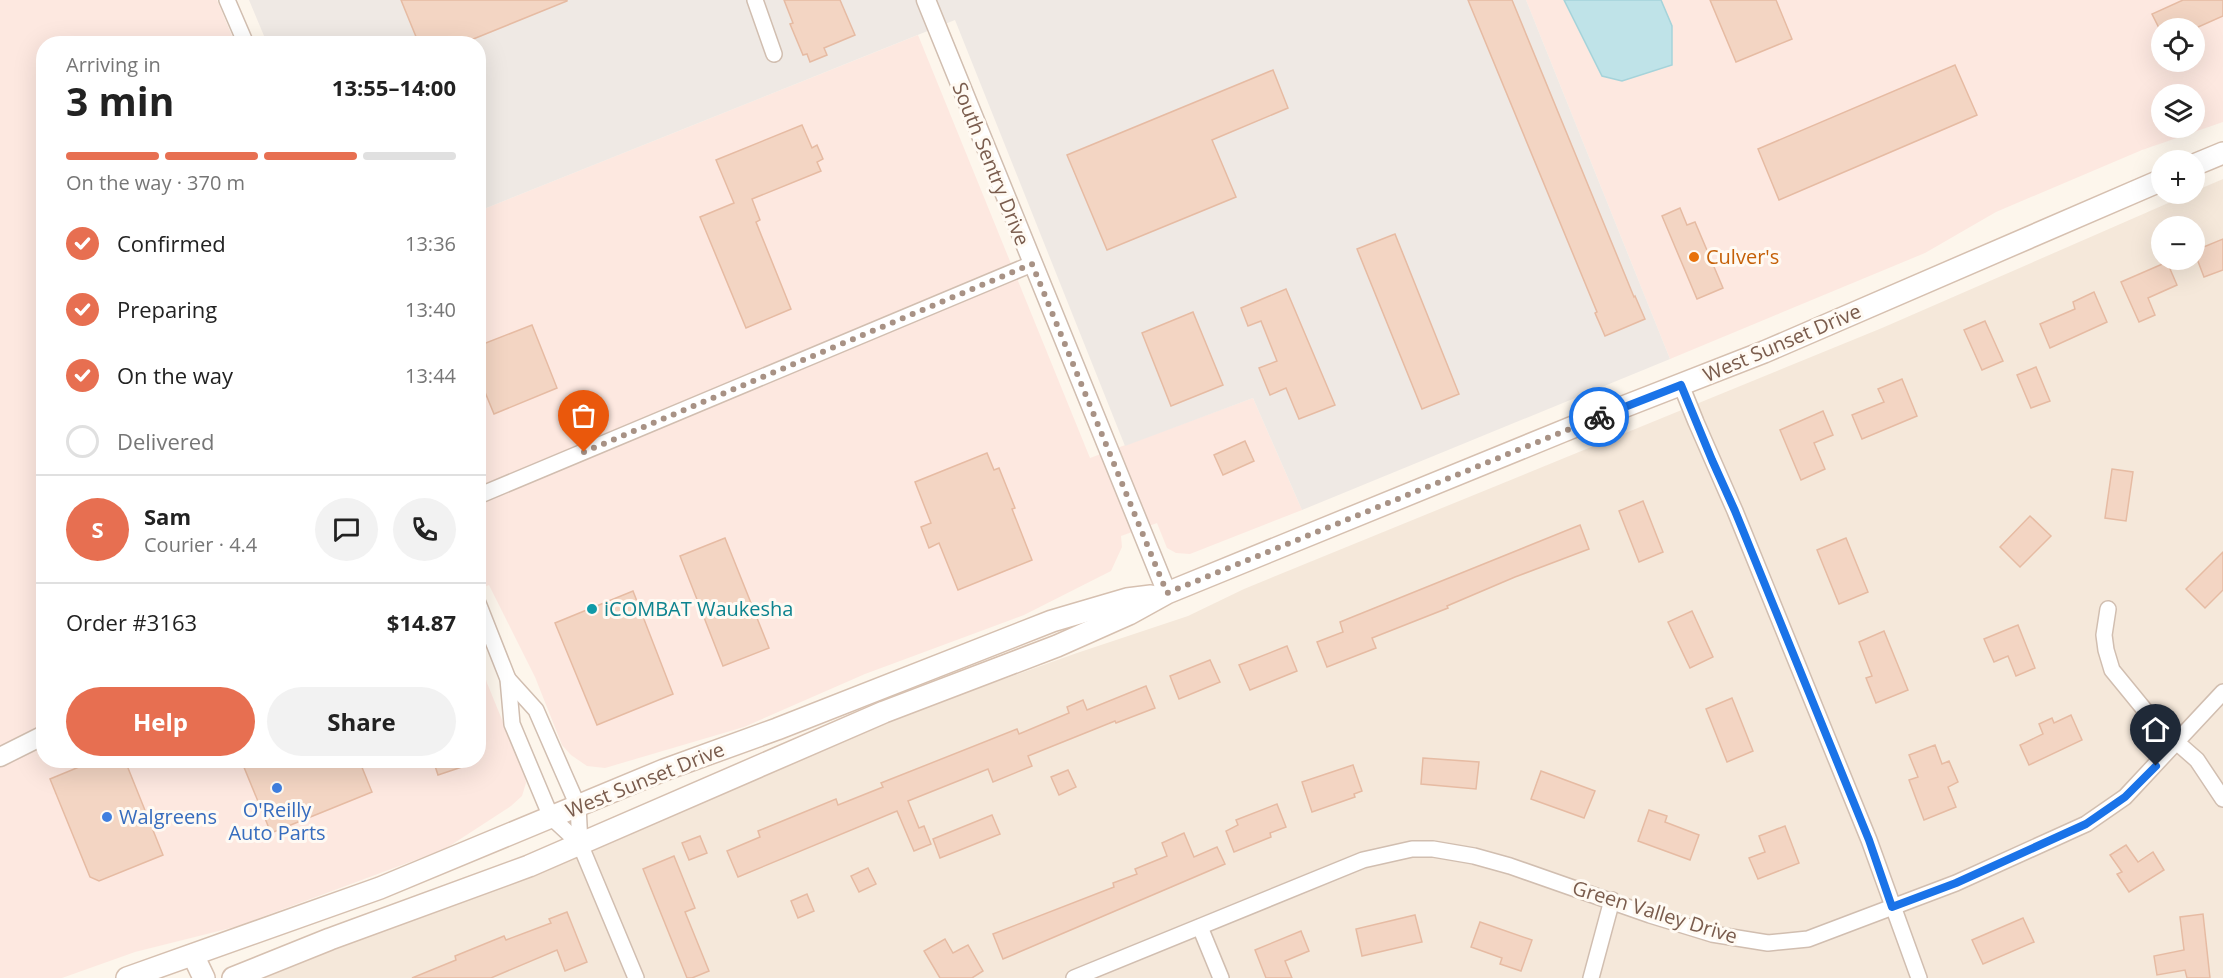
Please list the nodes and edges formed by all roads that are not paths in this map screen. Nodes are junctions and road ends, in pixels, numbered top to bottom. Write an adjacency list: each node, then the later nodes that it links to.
1 (227, 0): 4 (street)
2 (755, 0): 5 (street)
3 (926, 0): 9 (street, South Sentry Drive)
4 (243, 36)
5 (774, 54)
6 (2223, 153): 7 (main road)
7 (2205, 160)
8 (2151, 185): 10 (main road, West Sunset Drive)
9 (1032, 264): 11 (street); 12 (street, South Sentry Drive)
10 (1681, 385): 12 (main road, West Sunset Drive); 25 (street)
11 (486, 493)
12 (1167, 593): 21 (main road, West Sunset Drive); 23 (main road, West Sunset Drive)
13 (2108, 609): 18 (street)
14 (486, 623): 15 (street)
15 (508, 679): 21 (street); 22 (street)
16 (2223, 692): 18 (street, Green Valley Drive)
17 (36, 739): 19 (street)
18 (2177, 742): 20 (street); 25 (street, Green Valley Drive)
19 (0, 757)
20 (2223, 799)
21 (578, 806): 22 (main road, West Sunset Drive); 23 (street)
22 (551, 817): 23 (street); 27 (main road, West Sunset Drive)
23 (580, 844): 30 (main road, West Sunset Drive); 31 (street)
24 (1612, 900): 25 (street, Green Valley Drive); 26 (street, Green Valley Drive); 34 (street)
25 (1892, 907): 35 (street)
26 (1200, 927): 32 (street, Green Valley Drive); 33 (street)
27 (193, 955): 28 (main road, West Sunset Drive); 29 (main road)
28 (127, 978)
29 (204, 978)
30 (233, 978)
31 (636, 978)
32 (1074, 978)
33 (1221, 978)
34 (1591, 978)
35 (1919, 978)

